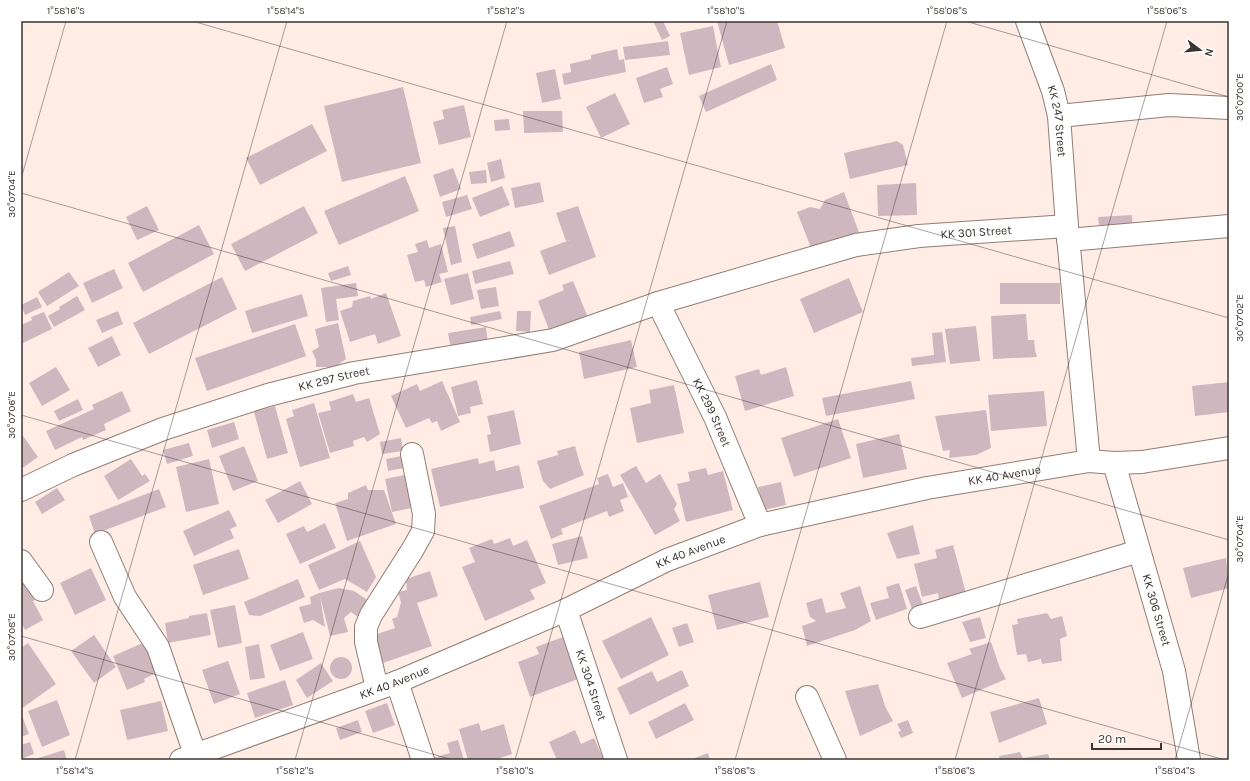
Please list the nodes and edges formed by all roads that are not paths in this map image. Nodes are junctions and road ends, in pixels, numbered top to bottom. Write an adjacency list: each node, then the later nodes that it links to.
1 (1026, 21): 3 (street, KK 247 Street)
2 (1229, 108): 3 (street)
3 (1059, 116): 5 (street, KK 247 Street)
4 (1229, 226): 5 (street, KK 301 Street)
5 (1068, 233): 6 (street, KK 301 Street); 9 (street)
6 (658, 303): 11 (street, KK 297 Street); 12 (street, KK 299 Street)
7 (1229, 448): 10 (street, KK 40 Avenue)
8 (412, 454): 19 (street)
9 (1089, 461): 10 (street, KK 40 Avenue); 12 (street, KK 40 Avenue)
10 (1114, 463): 14 (street, KK 306 Street)
11 (21, 490)
12 (760, 524): 17 (street, KK 40 Avenue)
13 (101, 542): 21 (street)
14 (1139, 551): 18 (street); 25 (street, KK 306 Street)
15 (21, 561): 16 (street)
16 (42, 590)
17 (566, 610): 19 (street, KK 40 Avenue); 23 (street, KK 304 Street)
18 (920, 617)
19 (387, 685): 21 (street, KK 40 Avenue); 22 (street)
20 (807, 697): 24 (street)
21 (188, 757)
22 (423, 760)
23 (616, 760)
24 (835, 760)
25 (1189, 760)

